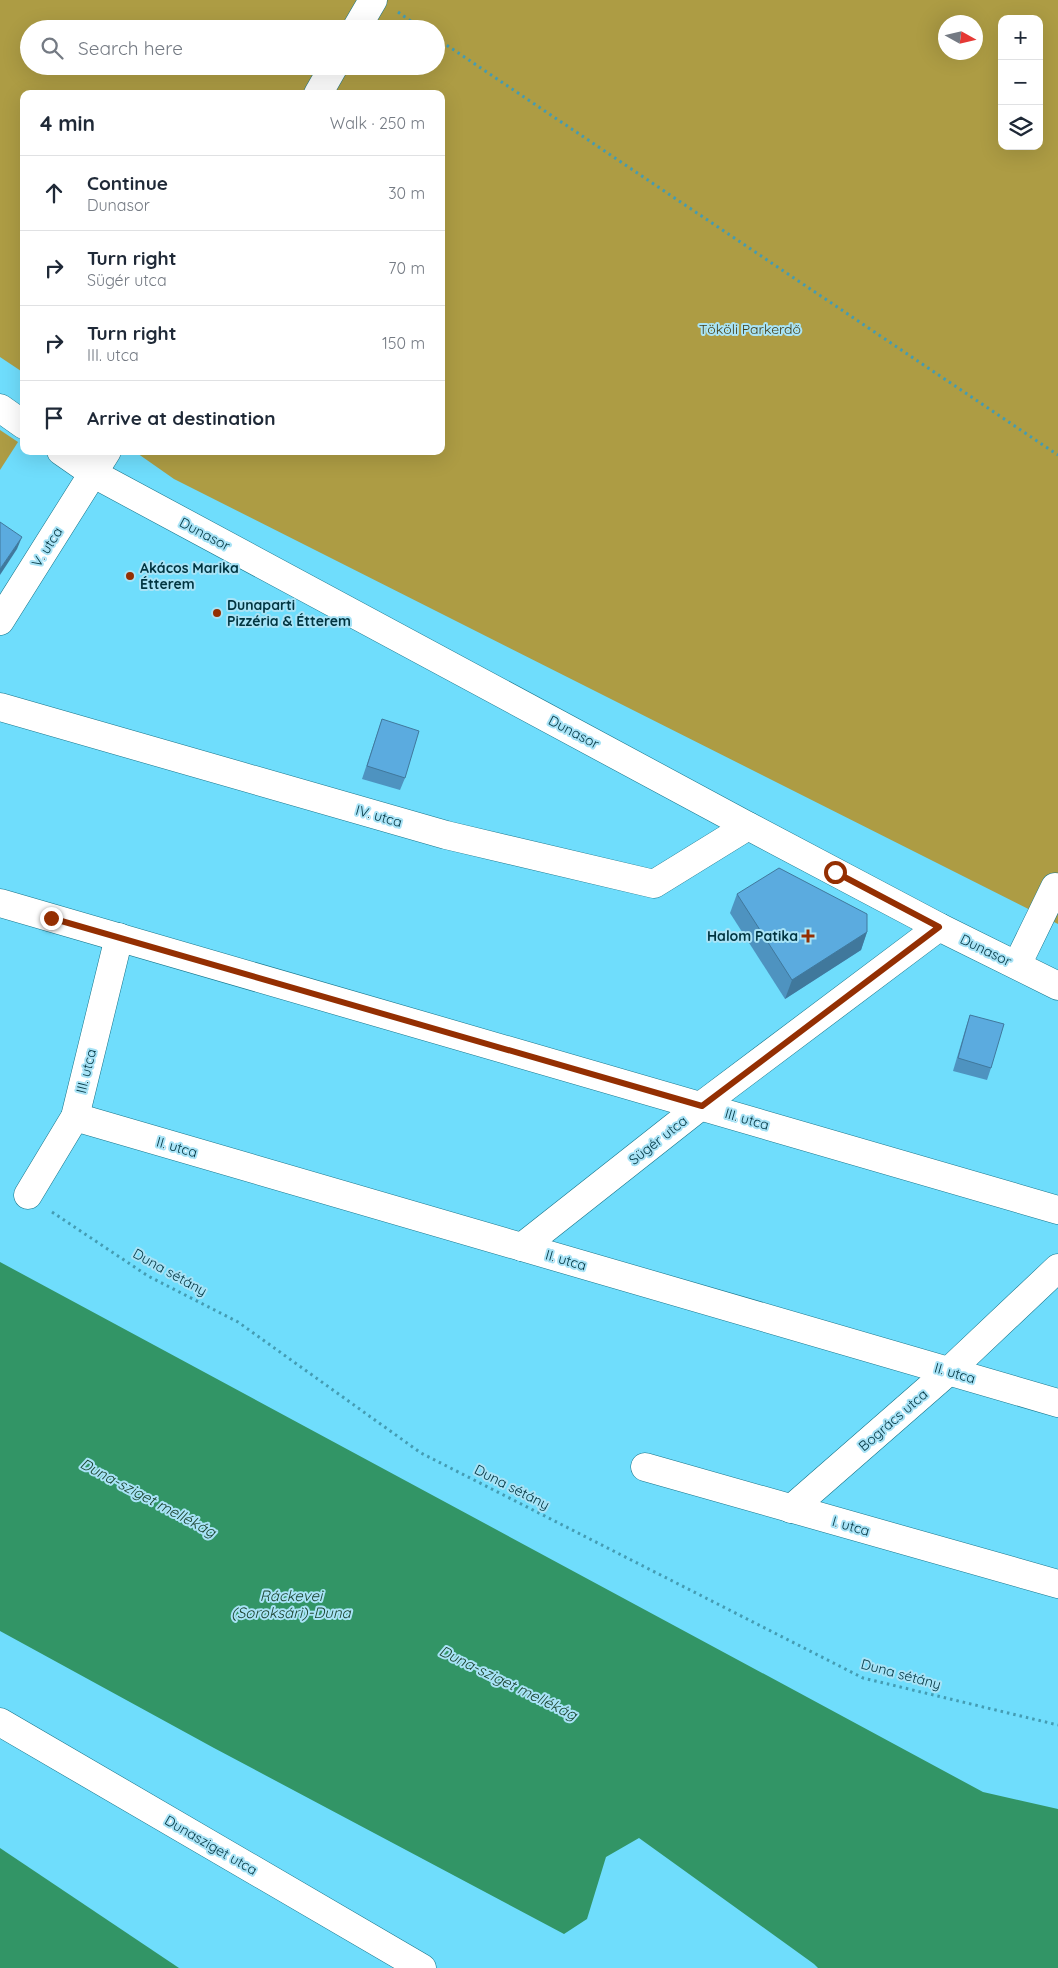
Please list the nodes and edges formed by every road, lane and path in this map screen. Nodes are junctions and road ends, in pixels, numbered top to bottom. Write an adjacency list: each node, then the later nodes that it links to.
1 (373, 0): 2 (street)
2 (361, 20)
3 (445, 44): 9 (path)
4 (329, 75): 5 (street)
5 (320, 90)
6 (0, 408): 7 (street)
7 (20, 422)
8 (74, 455): 10 (street, Dunasor)
9 (1058, 455)
10 (100, 463): 11 (street, V. utca); 13 (street, Dunasor)
11 (0, 621)
12 (0, 707): 13 (street, IV. utca)
13 (748, 826): 16 (street, Dunasor)
14 (1055, 887): 18 (street)
15 (0, 903): 17 (street, III. utca)
16 (939, 927): 18 (street, Dunasor); 20 (street, Sügér utca)
17 (119, 937): 20 (street, III. utca); 21 (street, III. utca)
18 (1017, 965): 19 (street, Dunasor)
19 (1058, 986)
20 (702, 1106): 23 (street, III. utca); 24 (street, Sügér utca)
21 (74, 1117): 22 (street, III. utca); 24 (street, II. utca)
22 (28, 1195): 32 (path, Duna sétány)
23 (1058, 1210)
24 (522, 1247): 26 (street, II. utca)
25 (1058, 1268): 26 (street, Bogrács utca)
26 (949, 1372): 27 (street, II. utca); 29 (street, Bogrács utca)
27 (1058, 1403)
28 (645, 1467): 29 (street, I. utca)
29 (792, 1509): 30 (street, I. utca)
30 (1058, 1584)
31 (0, 1722): 33 (street, Dunasziget utca)
32 (1058, 1725)
33 (422, 1968)

